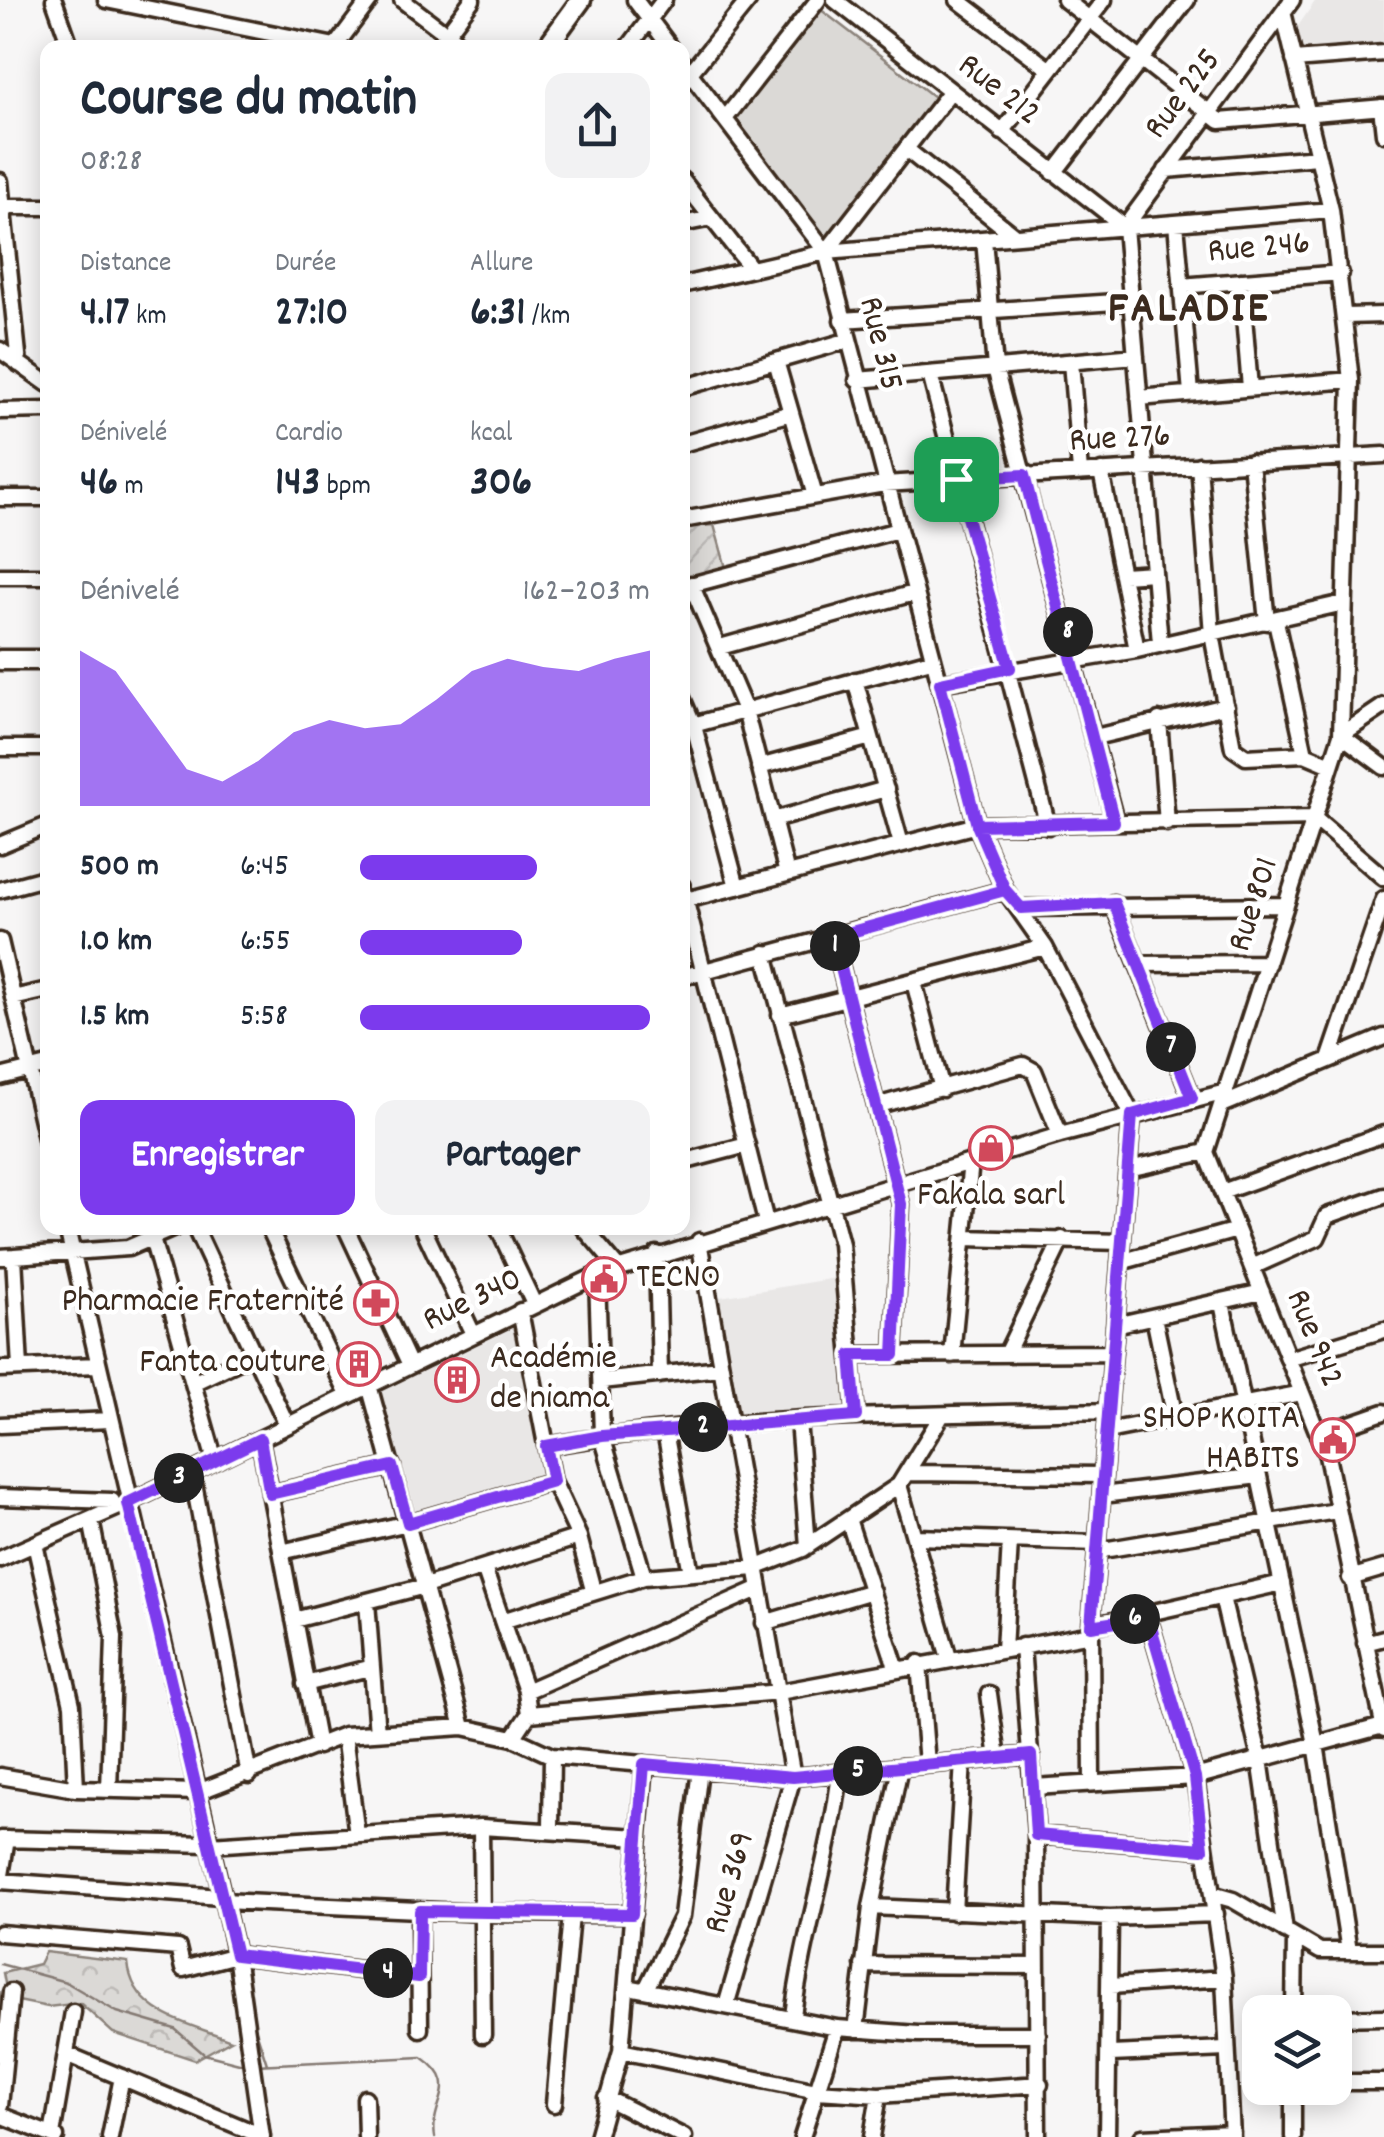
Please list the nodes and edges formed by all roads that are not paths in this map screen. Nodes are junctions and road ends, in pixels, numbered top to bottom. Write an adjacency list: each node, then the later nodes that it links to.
1 (54, 0): 21 (street)
2 (106, 0): 17 (street)
3 (370, 0): 23 (street)
4 (402, 0): 20 (street)
5 (472, 0): 20 (street)
6 (582, 0): 26 (main road)
7 (635, 0): 19 (street)
8 (664, 0): 19 (street)
9 (750, 0): 32 (street)
10 (818, 0): 39 (street)
11 (836, 0): 35 (street, Rue 212)
12 (958, 0): 33 (street)
13 (1065, 0): 18 (street)
14 (1104, 0): 18 (street)
15 (1187, 0): 30 (street)
16 (1289, 3): 31 (street, Rue 801); 37 (street, Rue 225)
17 (156, 5): 22 (street)
18 (1089, 18): 30 (street); 33 (street)
19 (649, 19): 27 (street); 28 (street)
20 (446, 34): 24 (street); 25 (street)
21 (68, 40)
22 (304, 40)
23 (339, 40)
24 (442, 40)
25 (454, 40)
26 (552, 40)
27 (634, 40)
28 (665, 40)
29 (1384, 53): 31 (street)
30 (1141, 60): 37 (street); 45 (street)
31 (1294, 60): 38 (street, Rue 801)
32 (690, 64)
33 (1050, 70): 40 (street)
34 (690, 73): 39 (street, Rue 315)
35 (950, 92): 40 (street, Rue 212); 42 (street)
36 (1382, 107): 38 (street); 41 (street)
37 (1208, 112): 38 (street); 44 (street, Rue 225)
38 (1305, 114): 43 (street, Rue 801)
39 (725, 119): 57 (street, Rue 315)
40 (1002, 132): 45 (street, Rue 212)
41 (1384, 134)
42 (906, 149): 55 (street); 57 (street)
43 (1318, 157): 44 (street); 50 (street, Rue 801)
44 (1166, 170): 54 (street, Rue 225)
45 (1054, 173): 54 (street, Rue 212)
46 (0, 181): 48 (street)
47 (690, 190): 51 (street)
48 (1, 206): 49 (street); 73 (street)
49 (40, 206)
50 (1331, 210): 53 (street); 59 (street, Rue 801)
51 (712, 218): 52 (street); 58 (street)
52 (690, 222)
53 (1176, 223): 54 (street); 62 (street)
54 (1124, 227): 55 (street); 63 (street)
55 (1015, 236): 56 (street)
56 (984, 239): 57 (street); 64 (street)
57 (826, 252): 58 (street); 67 (street, Rue 315)
58 (751, 268): 61 (street)
59 (1341, 273): 60 (street, Rue 246); 66 (street, Rue 801)
60 (1241, 281): 62 (street, Rue 246); 80 (street)
61 (690, 282)
62 (1181, 286): 81 (street)
63 (1131, 301): 64 (street); 70 (street)
64 (990, 310): 67 (street); 74 (street)
65 (1384, 315): 66 (street)
66 (1345, 316): 78 (street, Rue 801)
67 (842, 320): 68 (street, Rue 315)
68 (846, 341): 71 (street); 77 (street, Rue 315)
69 (0, 350): 73 (street)
70 (1136, 356): 72 (street); 82 (street)
71 (776, 361): 79 (street); 85 (street)
72 (1071, 362): 74 (street); 93 (street)
73 (19, 364): 76 (street)
74 (995, 368): 75 (street); 94 (street)
75 (930, 374): 77 (street); 95 (street)
76 (40, 378)
77 (857, 380): 96 (street, Rue 315)
78 (1351, 380): 80 (street); 88 (street, Rue 801)
79 (690, 386)
80 (1250, 388): 81 (street)
81 (1190, 394): 82 (street)
82 (1139, 398): 91 (street)
83 (40, 410): 84 (street)
84 (0, 411)
85 (792, 413): 86 (street); 97 (street)
86 (690, 442)
87 (1384, 455): 88 (street, Rue 276)
88 (1348, 457): 89 (street, Rue 276); 109 (street, Rue 801)
89 (1252, 462): 90 (street, Rue 276); 110 (street)
90 (1199, 465): 91 (street, Rue 276); 111 (street)
91 (1145, 468): 92 (street, Rue 276); 102 (street)
92 (1101, 471): 93 (street, Rue 276); 103 (street)
93 (1080, 472): 94 (street, Rue 276)
94 (1024, 475): 95 (street, Rue 276); 115 (street)
95 (956, 479): 96 (street, Rue 276); 119 (street)
96 (884, 484): 97 (street, Rue 276); 101 (street, Rue 315)
97 (814, 496): 100 (street, Rue 276)
98 (0, 498): 99 (street)
99 (40, 498)
100 (690, 519)
101 (898, 530): 106 (street); 108 (street, Rue 315)
102 (1154, 573): 103 (street); 112 (street)
103 (1123, 575): 114 (street)
104 (0, 576): 105 (street)
105 (40, 576)
106 (690, 585)
107 (690, 592): 113 (street)
108 (914, 593): 113 (street); 118 (street, Rue 315)
109 (1344, 603): 110 (street); 128 (street, Rue 801)
110 (1271, 622): 111 (street); 133 (street)
111 (1212, 634): 112 (street); 122 (street)
112 (1160, 643): 114 (street)
113 (720, 647): 124 (street)
114 (1138, 650): 115 (street)
115 (1075, 658): 119 (street); 130 (street)
116 (0, 660): 117 (main road)
117 (40, 660)
118 (931, 660): 120 (street); 121 (street, Rue 315)
119 (1010, 668): 121 (street); 143 (street)
120 (855, 680): 124 (street); 129 (street)
121 (940, 683): 142 (street, Rue 315)
122 (1226, 706): 125 (street); 133 (street)
123 (1384, 706): 128 (street)
124 (745, 710): 126 (street); 135 (street)
125 (1159, 720): 130 (street); 141 (street)
126 (690, 726)
127 (690, 734): 150 (street)
128 (1341, 736): 134 (street, Rue 801); 136 (street)
129 (871, 737): 135 (street); 137 (street)
130 (1096, 737): 140 (street)
131 (0, 748): 132 (street)
132 (40, 748)
133 (1305, 754): 134 (street)
134 (1332, 765): 138 (street, Rue 801)
135 (760, 767): 139 (street)
136 (1384, 767)
137 (886, 789): 139 (street); 145 (street)
138 (1314, 818): 141 (street); 149 (street); 156 (street, Rue 801)
139 (774, 820): 147 (street)
140 (1114, 822): 141 (street); 143 (street)
141 (1166, 823)
142 (977, 825): 143 (street); 145 (street); 152 (street, Rue 315)
143 (1048, 826)
144 (40, 828): 146 (street)
145 (901, 844): 147 (street)
146 (0, 845)
147 (788, 874): 150 (street)
148 (40, 878): 151 (street)
149 (1384, 878)
150 (737, 887): 153 (street)
151 (0, 890)
152 (1005, 890): 157 (street, Rue 315); 159 (street)
153 (690, 894)
154 (1384, 899): 173 (street)
155 (1114, 903): 156 (street); 157 (street); 164 (street)
156 (1286, 905): 163 (street, Rue 801)
157 (1021, 908): 161 (street, Rue 315)
158 (690, 917): 165 (street)
159 (833, 937): 162 (street); 170 (street)
160 (0, 941): 169 (street)
161 (1045, 948): 167 (street); 181 (street, Rue 315)
162 (764, 953): 165 (street); 171 (street)
163 (1268, 963): 164 (street); 179 (street, Rue 801)
164 (1137, 964): 178 (street)
165 (705, 971): 166 (street); 185 (street)
166 (690, 975)
167 (914, 982): 170 (street); 177 (street)
168 (40, 992): 169 (street)
169 (13, 998): 175 (street)
170 (848, 998): 171 (street); 180 (street)
171 (780, 1014): 193 (street)
172 (1384, 1037): 173 (street, Rue 340)
173 (1329, 1060): 179 (street, Rue 340)
174 (40, 1066): 175 (street)
175 (28, 1070): 176 (street); 182 (street)
176 (0, 1077)
177 (942, 1090): 180 (street); 184 (street)
178 (1192, 1098): 179 (street, Rue 340); 181 (street, Rue 340)
179 (1224, 1099): 186 (street, Rue 801)
180 (876, 1106): 190 (street)
181 (1132, 1115): 184 (street, Rue 340); 189 (street)
182 (40, 1116)
183 (1384, 1134): 191 (street)
184 (1060, 1136): 188 (street, Rue 340)
185 (748, 1145): 187 (street); 194 (street)
186 (1206, 1152): 189 (street); 191 (street, Rue 942)
187 (690, 1160)
188 (972, 1161): 190 (street, Rue 340); 205 (street)
189 (1128, 1169): 208 (street)
190 (896, 1183): 193 (street, Rue 340); 228 (street)
191 (1222, 1192): 195 (street, Rue 942)
192 (1384, 1196): 213 (street)
193 (832, 1203): 194 (street, Rue 340); 227 (street)
194 (766, 1222): 207 (street, Rue 340)
195 (1237, 1230): 212 (street); 213 (street, Rue 942)
196 (69, 1235): 209 (street)
197 (147, 1235): 209 (street)
198 (152, 1235): 237 (street)
199 (198, 1235): 224 (street)
200 (272, 1235): 240 (street)
201 (349, 1235): 231 (street)
202 (427, 1235): 222 (street)
203 (501, 1235): 218 (street)
204 (590, 1235): 214 (street)
205 (964, 1238): 206 (street); 225 (street)
206 (1062, 1239): 208 (street); 226 (street)
207 (700, 1241): 210 (street, Rue 340); 233 (street)
208 (1122, 1242): 212 (street)
209 (73, 1252): 211 (street); 230 (street)
210 (657, 1254): 214 (street, Rue 340); 235 (street)
211 (7, 1256): 232 (street)
212 (1120, 1262): 220 (street)
213 (1252, 1267): 216 (street, Rue 942)
214 (618, 1268): 215 (street, Rue 340)
215 (596, 1275): 218 (street, Rue 340); 236 (street)
216 (1262, 1292): 217 (street); 229 (street, Rue 942)
217 (1222, 1303): 219 (street); 241 (street)
218 (527, 1308): 222 (street, Rue 340); 257 (street)
219 (1154, 1317): 220 (street); 246 (street)
220 (1115, 1325): 223 (street)
221 (1384, 1330): 229 (street)
222 (473, 1334): 231 (street, Rue 340)
223 (1113, 1353): 226 (street); 242 (street)
224 (254, 1354): 237 (street); 250 (street)
225 (952, 1354): 226 (street); 228 (street)
226 (1006, 1354)
227 (851, 1355): 228 (street); 245 (street)
228 (894, 1355)
229 (1288, 1359): 239 (street, Rue 942)
230 (98, 1365): 232 (street); 247 (street)
231 (410, 1365): 238 (street, Rue 340)
232 (20, 1368): 234 (street)
233 (720, 1368): 235 (street); 251 (street)
234 (0, 1369)
235 (660, 1375): 236 (street)
236 (601, 1380): 255 (street)
237 (193, 1383): 258 (street)
238 (370, 1385): 240 (street, Rue 340); 259 (street)
239 (1302, 1394): 241 (street); 254 (street, Rue 942)
240 (348, 1396): 250 (street, Rue 340)
241 (1244, 1405): 246 (street); 262 (street)
242 (1108, 1412): 244 (street); 253 (street)
243 (1384, 1412): 254 (street)
244 (942, 1414): 245 (street); 263 (street)
245 (856, 1416): 248 (street)
246 (1175, 1418): 253 (street)
247 (110, 1420): 249 (street); 268 (street)
248 (798, 1420): 251 (street); 278 (street)
249 (0, 1425)
250 (288, 1425): 256 (street, Rue 340)
251 (729, 1425): 252 (street); 283 (street)
252 (665, 1431): 255 (street); 285 (street)
253 (1107, 1431): 261 (street)
254 (1318, 1435): 269 (street, Rue 942)
255 (602, 1436): 257 (street); 286 (street)
256 (260, 1439): 258 (street, Rue 340); 265 (street)
257 (546, 1446): 264 (street)
258 (215, 1461): 260 (street, Rue 340)
259 (392, 1466): 265 (street); 272 (street)
260 (192, 1472): 268 (street, Rue 340); 330 (street)
261 (1103, 1475): 263 (street); 266 (street)
262 (1259, 1476): 266 (street); 273 (street)
263 (904, 1479): 271 (street); 275 (street)
264 (553, 1481): 272 (street); 274 (street)
265 (270, 1494): 280 (street)
266 (1102, 1495): 279 (street)
267 (0, 1497): 268 (street)
268 (122, 1505): 270 (street, Rue 340); 338 (street)
269 (1336, 1511): 273 (street); 287 (street, Rue 942)
270 (92, 1520): 277 (street, Rue 340); 337 (street)
271 (849, 1522): 278 (street); 292 (street)
272 (408, 1523): 280 (street); 289 (street)
273 (1270, 1524): 279 (street); 288 (street)
274 (579, 1537): 282 (street); 291 (street)
275 (917, 1537): 276 (street); 304 (street)
276 (1010, 1541): 279 (street); 303 (street)
277 (35, 1544): 281 (street, Rue 340); 336 (street)
278 (808, 1546): 283 (street)
279 (1098, 1547): 299 (street)
280 (281, 1552): 296 (street)
281 (0, 1560)
282 (484, 1568): 289 (street); 297 (street)
283 (754, 1568): 285 (street); 290 (street)
284 (1384, 1568): 287 (street)
285 (691, 1573): 286 (street)
286 (644, 1577): 291 (street)
287 (1350, 1578): 301 (street, Rue 942)
288 (1282, 1584): 293 (street); 318 (street)
289 (425, 1586): 294 (street); 313 (street)
290 (758, 1588): 298 (street); 309 (street)
291 (593, 1590): 297 (street)
292 (872, 1591): 298 (street); 306 (street)
293 (1222, 1598): 295 (street); 323 (street)
294 (367, 1602): 296 (street); 307 (street)
295 (1148, 1617): 299 (street); 333 (street)
296 (294, 1620): 308 (street)
297 (502, 1621): 309 (street)
298 (764, 1623): 310 (street)
299 (1091, 1630): 302 (street); 334 (street)
300 (1384, 1638): 301 (street)
301 (1365, 1643): 314 (street, Rue 942)
302 (1022, 1646): 303 (street); 320 (street)
303 (1004, 1650): 304 (street)
304 (949, 1658): 305 (street)
305 (919, 1662): 306 (street); 326 (street)
306 (896, 1667): 310 (street)
307 (370, 1668): 308 (street); 315 (street)
308 (305, 1684): 319 (street)
309 (526, 1691): 312 (street)
310 (779, 1692): 312 (street); 332 (street)
311 (989, 1694): 322 (street)
312 (529, 1714): 317 (street)
313 (463, 1728): 315 (street); 317 (street)
314 (1384, 1728): 318 (street)
315 (377, 1733): 316 (street)
316 (344, 1736): 319 (street); 341 (street)
317 (513, 1738): 321 (street)
318 (1316, 1744): 323 (street); 360 (street)
319 (318, 1746): 330 (street)
320 (1031, 1755): 322 (street); 335 (street)
321 (552, 1756): 325 (street); 340 (street)
322 (998, 1758): 324 (street)
323 (1260, 1759): 333 (street); 359 (street)
324 (963, 1761): 326 (street); 351 (street)
325 (644, 1764): 328 (street); 343 (street)
326 (927, 1764): 327 (street)
327 (900, 1767): 329 (street); 349 (street)
328 (700, 1769): 332 (street); 369 (street)
329 (840, 1772): 332 (street); 374 (street)
330 (249, 1775): 338 (street)
331 (0, 1776): 336 (street)
332 (793, 1777): 372 (street, Rue 369)
333 (1195, 1777): 334 (street); 346 (street)
334 (1092, 1783): 335 (street)
335 (1034, 1787): 342 (street)
336 (76, 1788): 337 (street)
337 (109, 1790): 338 (street)
338 (198, 1792): 345 (street)
339 (482, 1827): 340 (street); 341 (street); 352 (street)
340 (552, 1828): 343 (street)
341 (357, 1835): 345 (street)
342 (1036, 1835): 346 (street); 354 (street)
343 (639, 1837): 353 (street)
344 (3, 1839): 345 (street); 348 (street)
345 (210, 1845): 348 (street)
346 (1203, 1849): 347 (street)
347 (1212, 1894): 355 (street); 359 (street)
348 (222, 1899): 350 (street); 362 (street)
349 (871, 1907): 351 (street); 363 (street)
350 (420, 1911): 352 (street); 365 (street)
351 (954, 1912): 354 (street)
352 (484, 1913): 356 (street); 381 (street)
353 (632, 1914): 356 (street); 368 (street)
354 (1036, 1914): 357 (street); 364 (street)
355 (1216, 1914): 357 (street); 366 (street)
356 (571, 1915): 395 (street)
357 (1110, 1918): 367 (street)
358 (0, 1933): 362 (street)
359 (1290, 1935): 360 (street); 371 (street)
360 (1349, 1950): 361 (street)
361 (1384, 1951)
362 (236, 1955): 365 (street); 402 (street)
363 (863, 1965): 364 (street); 379 (street)
364 (1036, 1966): 380 (street)
365 (419, 1977): 378 (street)
366 (1224, 1978): 367 (street); 383 (street)
367 (1112, 1986): 386 (street)
368 (628, 1987): 369 (street); 384 (street)
369 (646, 1989): 372 (street)
370 (12, 1992): 382 (street)
371 (1293, 1995)
372 (726, 2006): 374 (street)
373 (73, 2012): 385 (street)
374 (793, 2016): 377 (street)
375 (1384, 2017): 376 (street)
376 (1352, 2018)
377 (837, 2028): 379 (street); 391 (street)
378 (420, 2029)
379 (856, 2030): 380 (street)
380 (1038, 2034): 390 (street)
381 (483, 2036)
382 (3, 2038): 397 (street)
383 (1226, 2049): 386 (street); 400 (street)
384 (620, 2051): 391 (street); 394 (street)
385 (66, 2054): 387 (street); 401 (street)
386 (1111, 2054): 410 (street)
387 (122, 2077): 402 (street); 403 (street)
388 (1352, 2082): 389 (street)
389 (1384, 2082)
390 (1040, 2084): 392 (street); 409 (street)
391 (817, 2090): 392 (street); 407 (street)
392 (880, 2095): 408 (street)
393 (365, 2098): 404 (street)
394 (606, 2098): 399 (street); 405 (street)
395 (554, 2104)
396 (1293, 2105): 413 (street)
397 (0, 2106)
398 (0, 2115): 401 (street)
399 (657, 2130): 406 (street)
400 (1232, 2135): 412 (street)
401 (54, 2136)
402 (262, 2136)
403 (110, 2137)
404 (366, 2137)
405 (597, 2137)
406 (684, 2137)
407 (802, 2137)
408 (872, 2137)
409 (1038, 2137)
410 (1107, 2137)
411 (1142, 2137): 412 (street)
412 (1153, 2137)
413 (1293, 2137)

